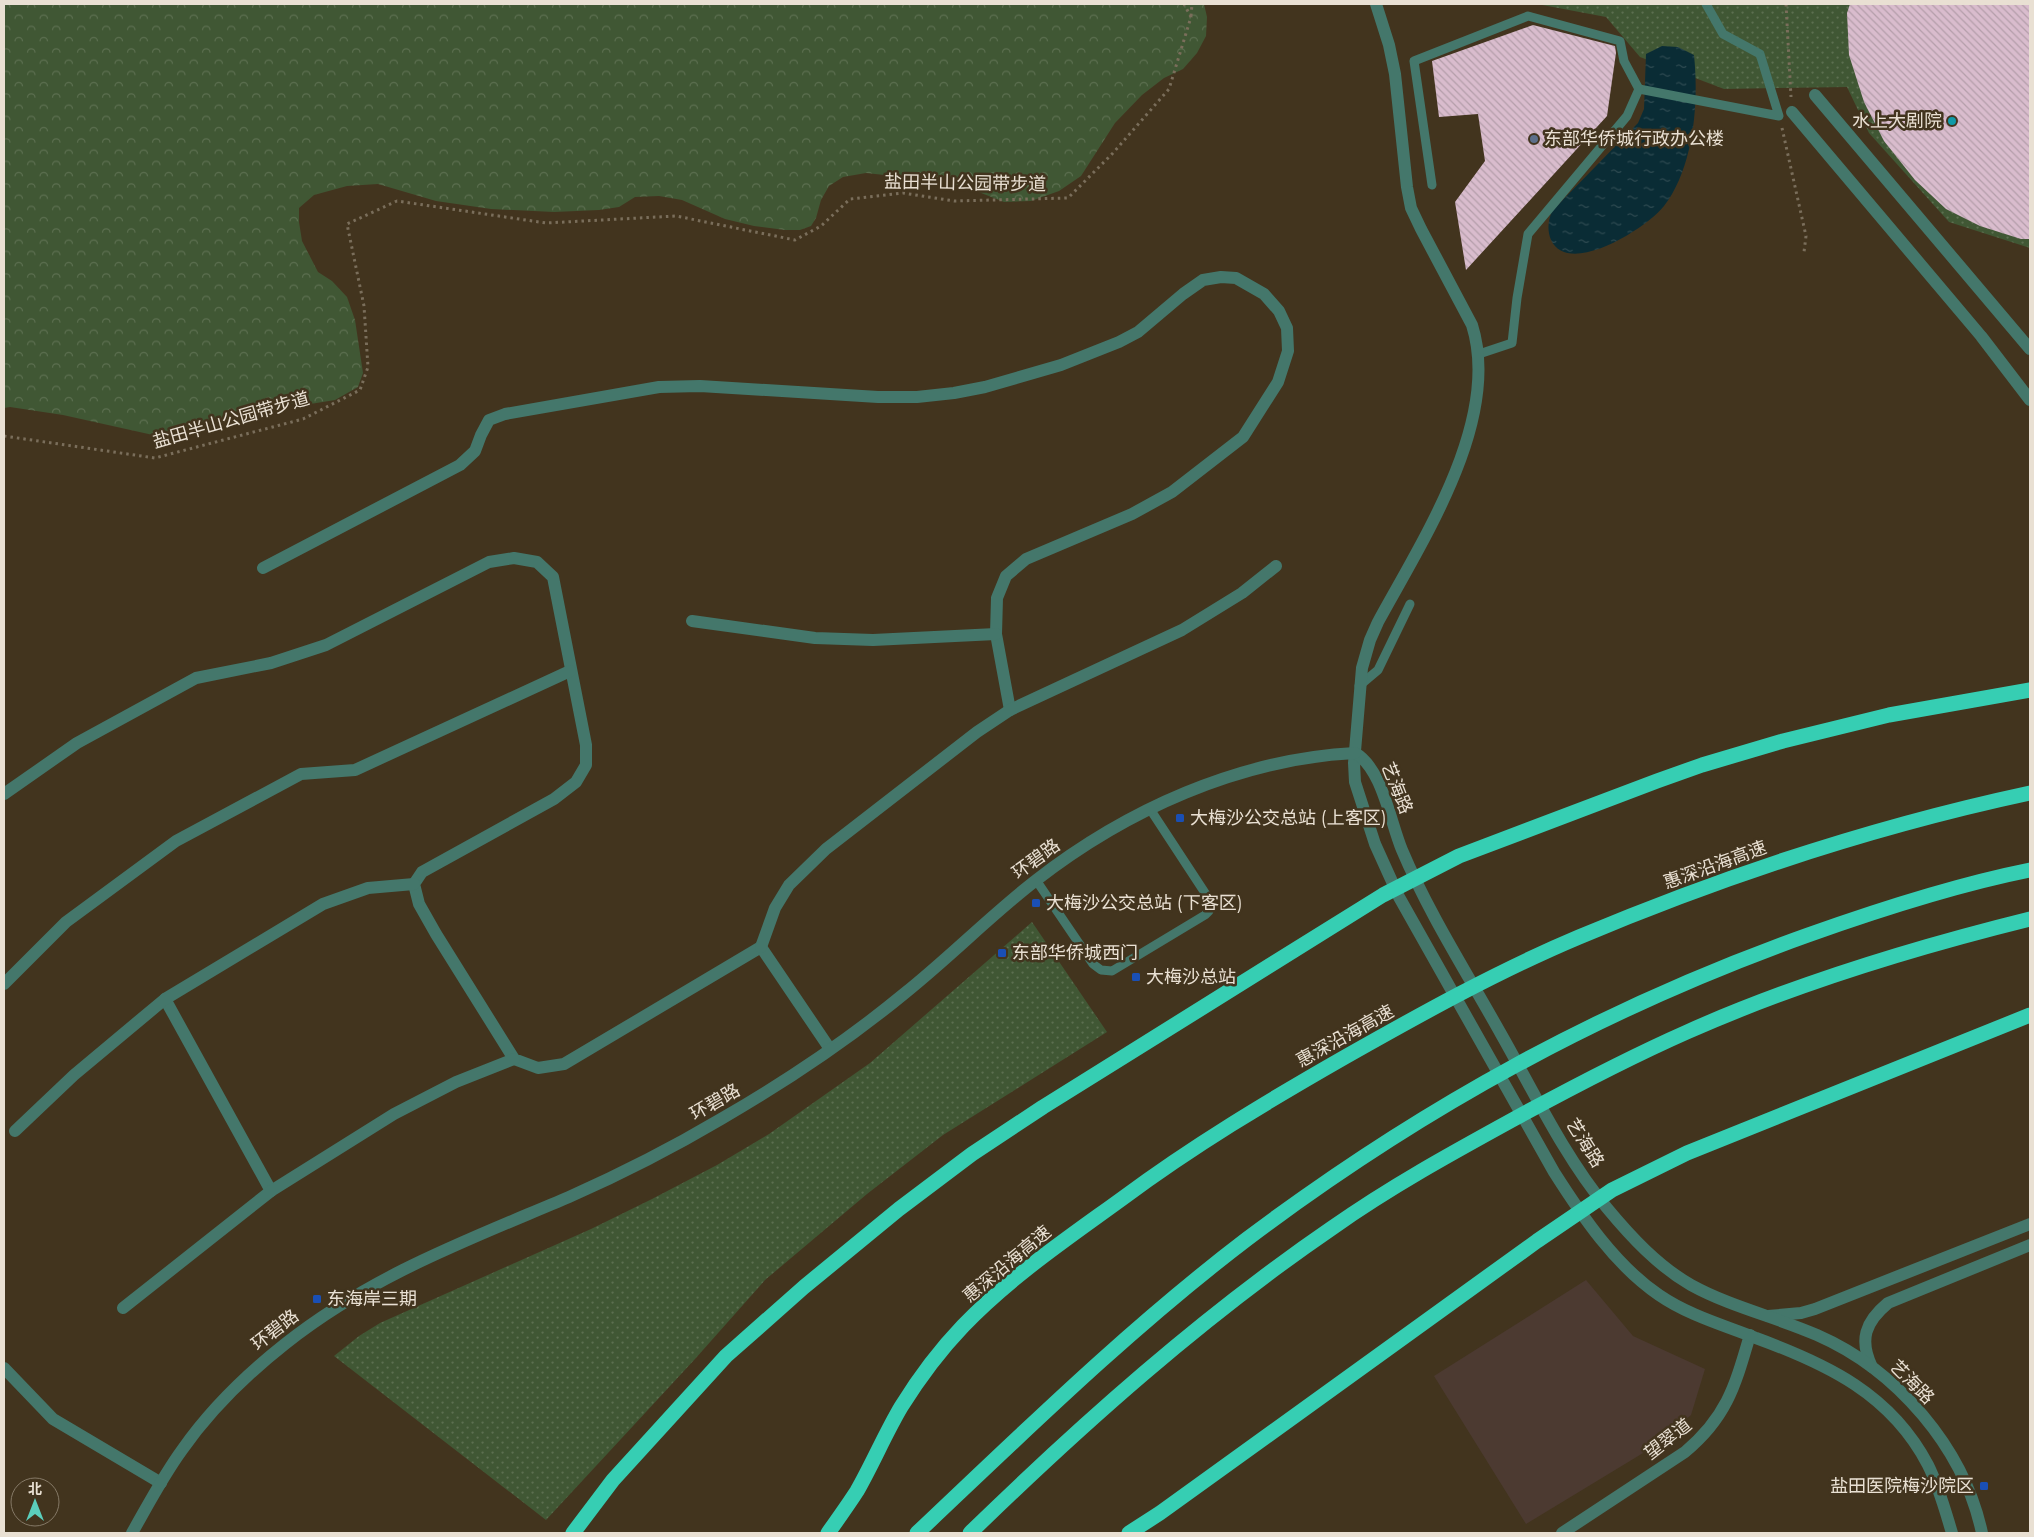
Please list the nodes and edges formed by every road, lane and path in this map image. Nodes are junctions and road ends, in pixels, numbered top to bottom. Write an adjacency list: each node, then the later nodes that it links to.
1 (1184, 4): 6 (path)
2 (1192, 4): 6 (path)
3 (1376, 4): 13 (street)
4 (1706, 4): 9 (lane)
5 (1786, 4): 9 (path)
6 (1190, 17): 15 (path, 盐田半山公园带步道)
7 (1639, 89): 9 (lane); 10 (lane); 13 (lane)
8 (1815, 95): 12 (street)
9 (1786, 114): 11 (path); 14 (street)
10 (1432, 185)
11 (1804, 252)
12 (2030, 349)
13 (1478, 354): 22 (street)
14 (2030, 400)
15 (4, 436)
16 (1276, 566): 24 (street)
17 (263, 568): 20 (street)
18 (1410, 604): 22 (lane)
19 (692, 620): 20 (street)
20 (996, 634): 24 (street)
21 (570, 671): 27 (street); 32 (street); 36 (street)
22 (1359, 686): 25 (street)
23 (2030, 690): 30 (highway)
24 (1010, 710): 35 (street)
25 (1355, 753): 28 (street, 环碧路); 30 (street, 艺海路); 33 (street, 艺海路)
26 (2030, 793): 55 (highway, 惠深沿海高速)
27 (4, 794)
28 (1150, 809): 31 (street, 环碧路); 31 (lane)
29 (2030, 870): 56 (highway)
30 (1415, 877): 33 (highway); 43 (street, 艺海路)
31 (1036, 880): 39 (street, 环碧路)
32 (414, 884): 37 (street); 40 (street)
33 (1395, 888): 44 (street, 艺海路); 54 (highway)
34 (2030, 919): 57 (highway)
35 (761, 947): 39 (street); 40 (street)
36 (4, 984)
37 (165, 999): 41 (street); 42 (street)
38 (2030, 1016): 43 (highway)
39 (830, 1049): 52 (street, 环碧路)
40 (514, 1060): 42 (street)
41 (16, 1131)
42 (271, 1192): 47 (street)
43 (1599, 1198): 44 (highway); 48 (street, 艺海路)
44 (1580, 1211): 49 (street, 艺海路); 58 (highway)
45 (2030, 1224): 48 (street)
46 (2030, 1245): 50 (street)
47 (123, 1308)
48 (1768, 1316): 50 (street, 艺海路)
49 (1750, 1336): 59 (street, 望翠道); 60 (street, 艺海路)
50 (1872, 1367): 61 (street, 艺海路)
51 (4, 1368): 52 (street)
52 (160, 1484): 53 (street, 环碧路)
53 (132, 1533)
54 (573, 1533)
55 (828, 1533)
56 (917, 1533)
57 (970, 1533)
58 (1129, 1533)
59 (1562, 1533)
60 (1952, 1533)
61 (1982, 1533)

